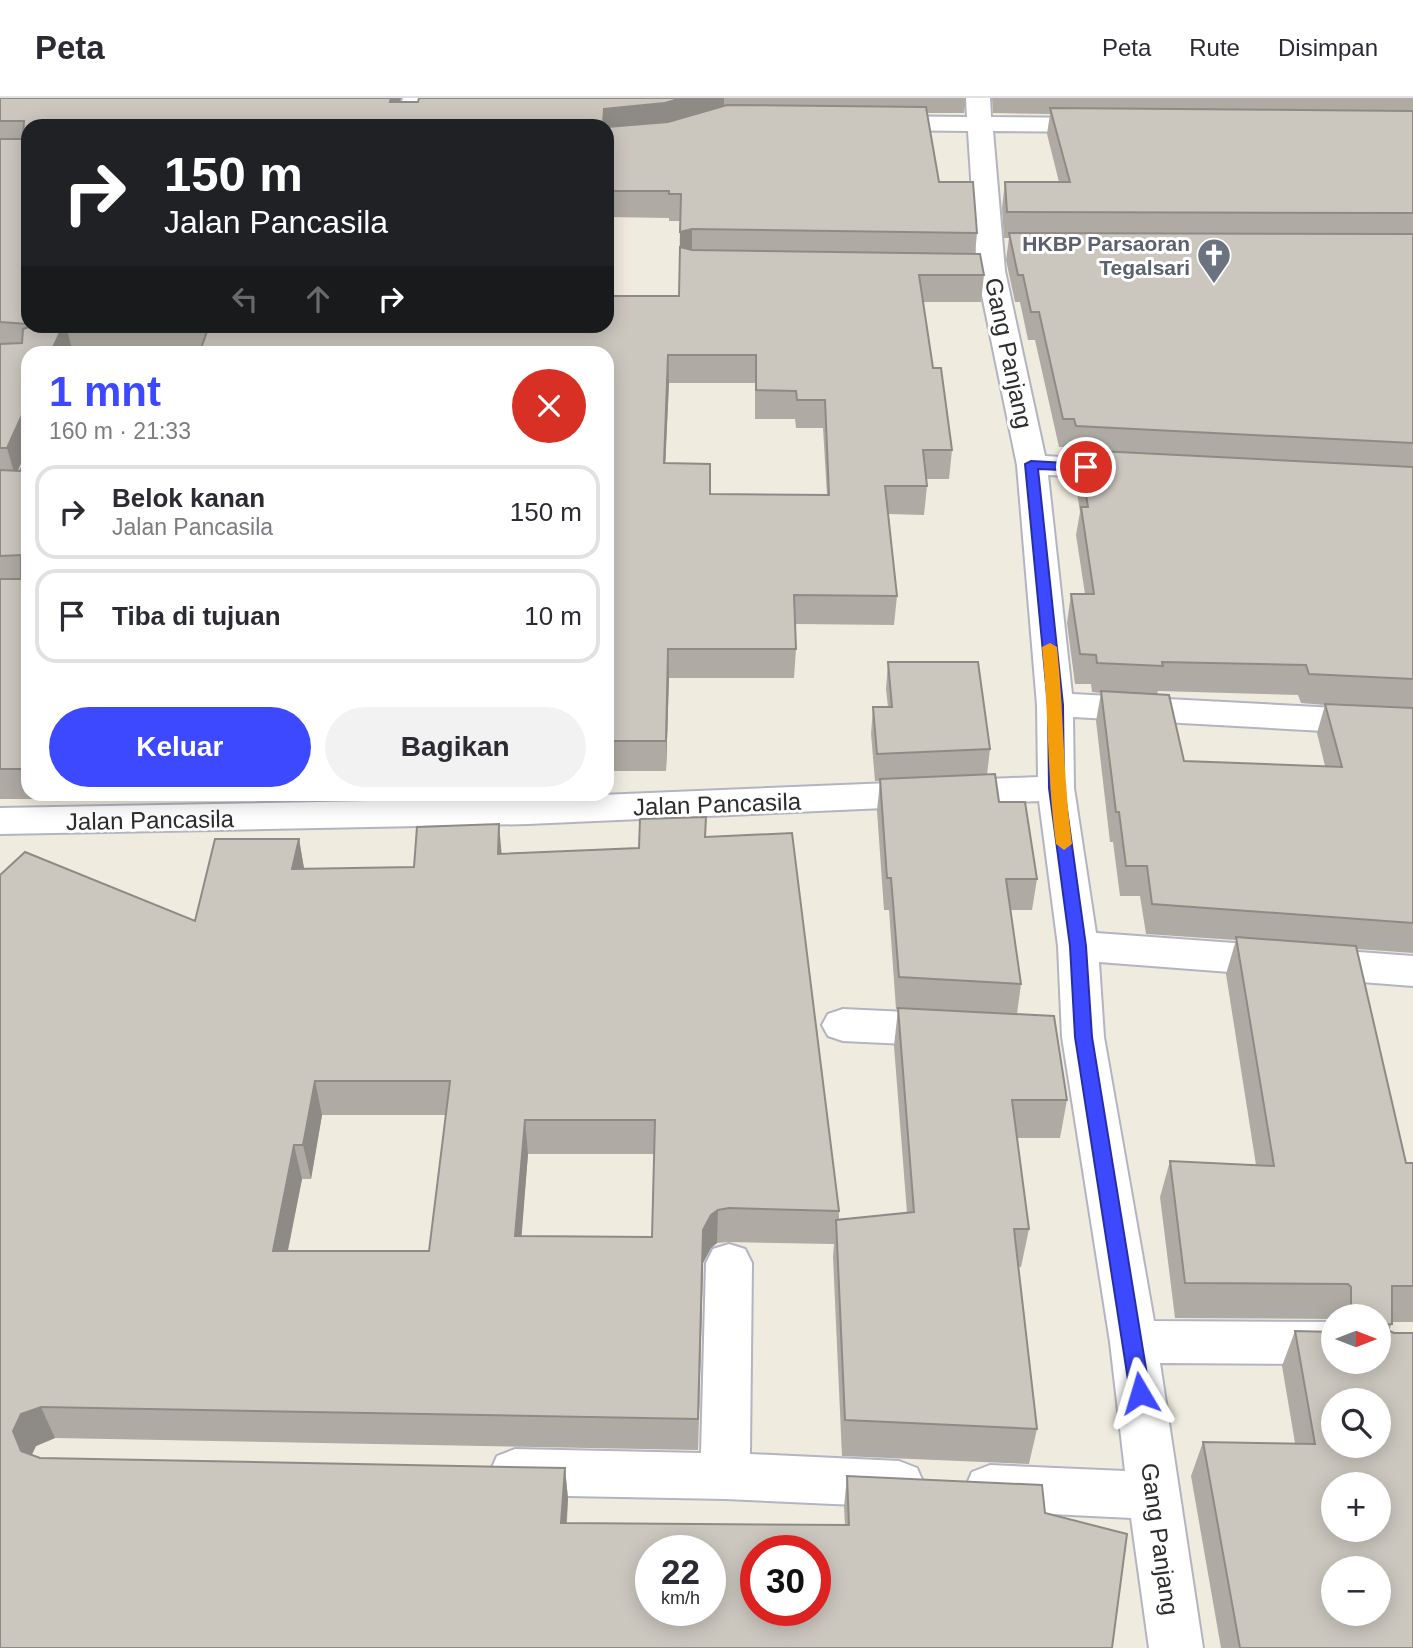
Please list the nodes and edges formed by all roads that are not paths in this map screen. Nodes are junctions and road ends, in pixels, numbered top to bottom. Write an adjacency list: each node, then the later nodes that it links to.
1 (979, 111): 2 (street); 3 (street); 4 (street, Gang Panjang)
2 (854, 122)
3 (1119, 125)
4 (1031, 464): 5 (street); 6 (street, Gang Panjang)
5 (1154, 471)
6 (1055, 705): 7 (street); 8 (street, Gang Panjang)
7 (1413, 724)
8 (1056, 788): 9 (street, Jalan Pancasila); 11 (street, Gang Panjang)
9 (224, 807): 10 (street, Jalan Pancasila)
10 (0, 821)
11 (1078, 946): 12 (street); 16 (street, Gang Panjang)
12 (1413, 971)
13 (843, 1025): 14 (street)
14 (990, 1032)
15 (1043, 1035): 16 (street)
16 (1083, 1037): 18 (street, Gang Panjang)
17 (729, 1263): 21 (street)
18 (1134, 1342): 19 (street); 22 (street, Gang Panjang)
19 (1321, 1343)
20 (474, 1471): 21 (street)
21 (725, 1476): 22 (street)
22 (1153, 1496): 23 (street, Gang Panjang)
23 (1175, 1648)

